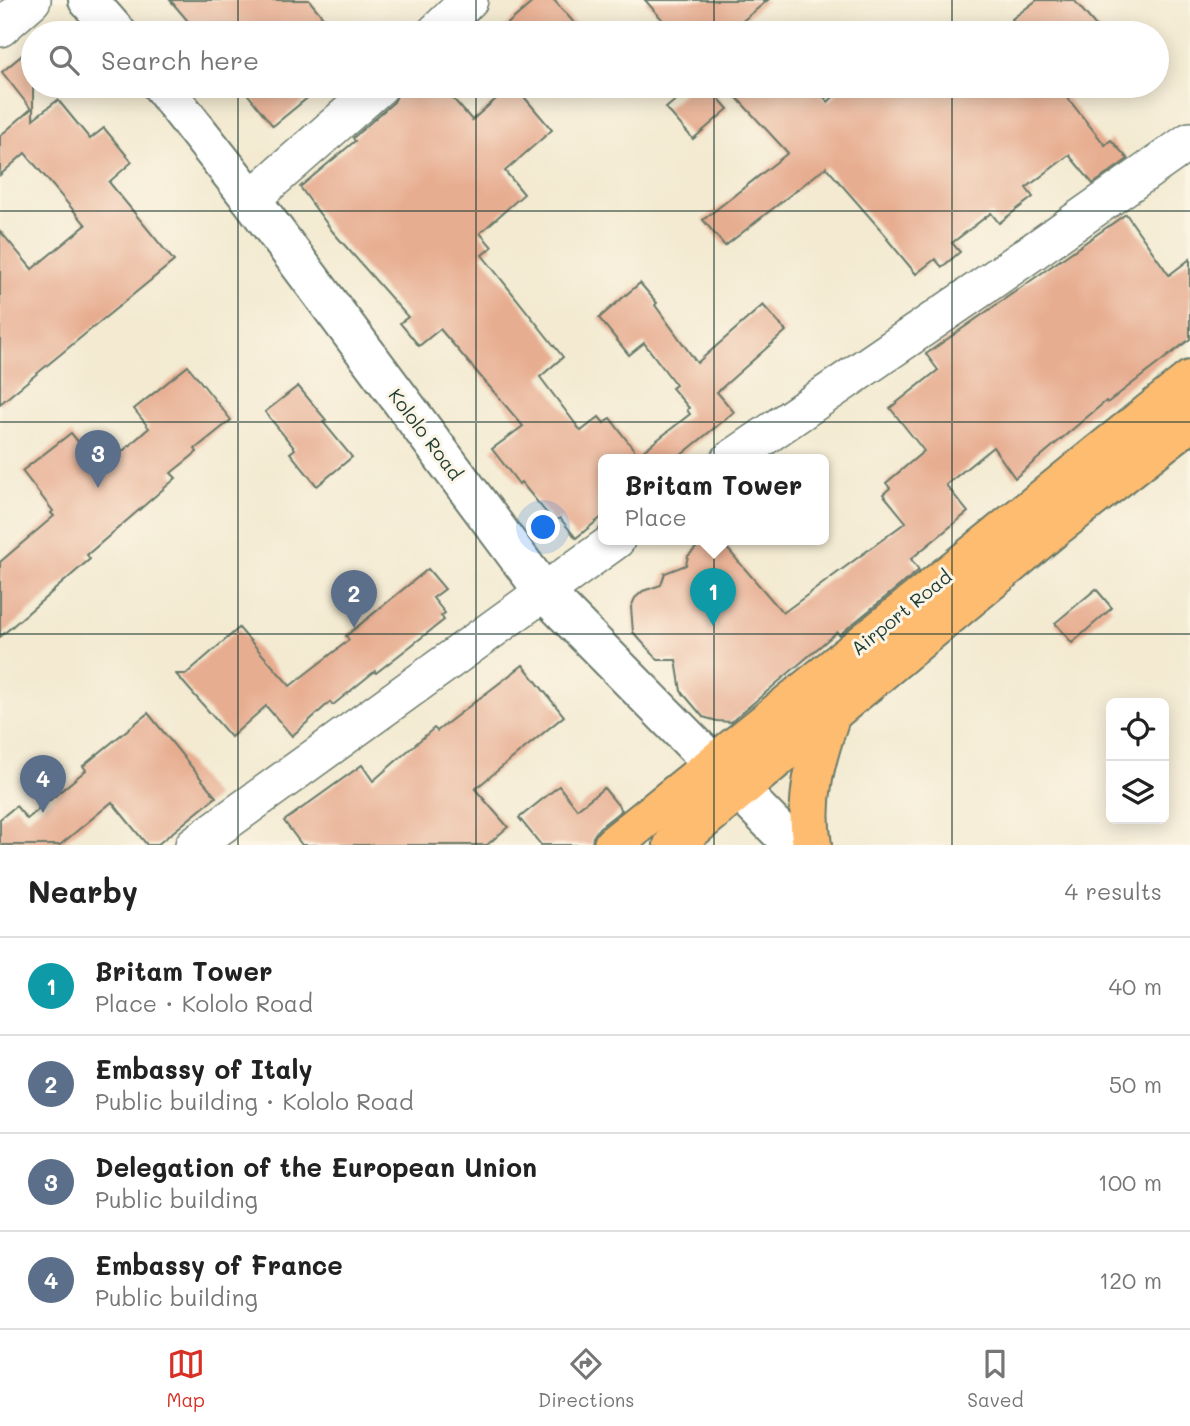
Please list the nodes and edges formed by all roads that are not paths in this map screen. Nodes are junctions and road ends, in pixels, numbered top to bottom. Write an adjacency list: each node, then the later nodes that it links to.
1 (32, 0): 6 (street)
2 (88, 0): 4 (street)
3 (469, 0): 5 (street)
4 (106, 21)
5 (447, 21)
6 (0, 28)
7 (171, 98): 10 (street, Kololo Road)
8 (366, 98): 10 (street)
9 (1190, 141): 13 (street)
10 (251, 199): 15 (street, Kololo Road)
11 (1190, 380): 17 (main road, Airport Road)
12 (1190, 422): 16 (main road, Airport Road)
13 (739, 454)
14 (610, 545): 15 (street)
15 (544, 592): 17 (street, Kololo Road); 18 (street)
16 (831, 713): 17 (main road, Airport Road); 22 (main road)
17 (726, 777): 19 (main road, Airport Road); 20 (main road, Airport Road); 21 (street, Kololo Road)
18 (194, 845)
19 (613, 845)
20 (673, 845)
21 (793, 845)
22 (812, 845)

